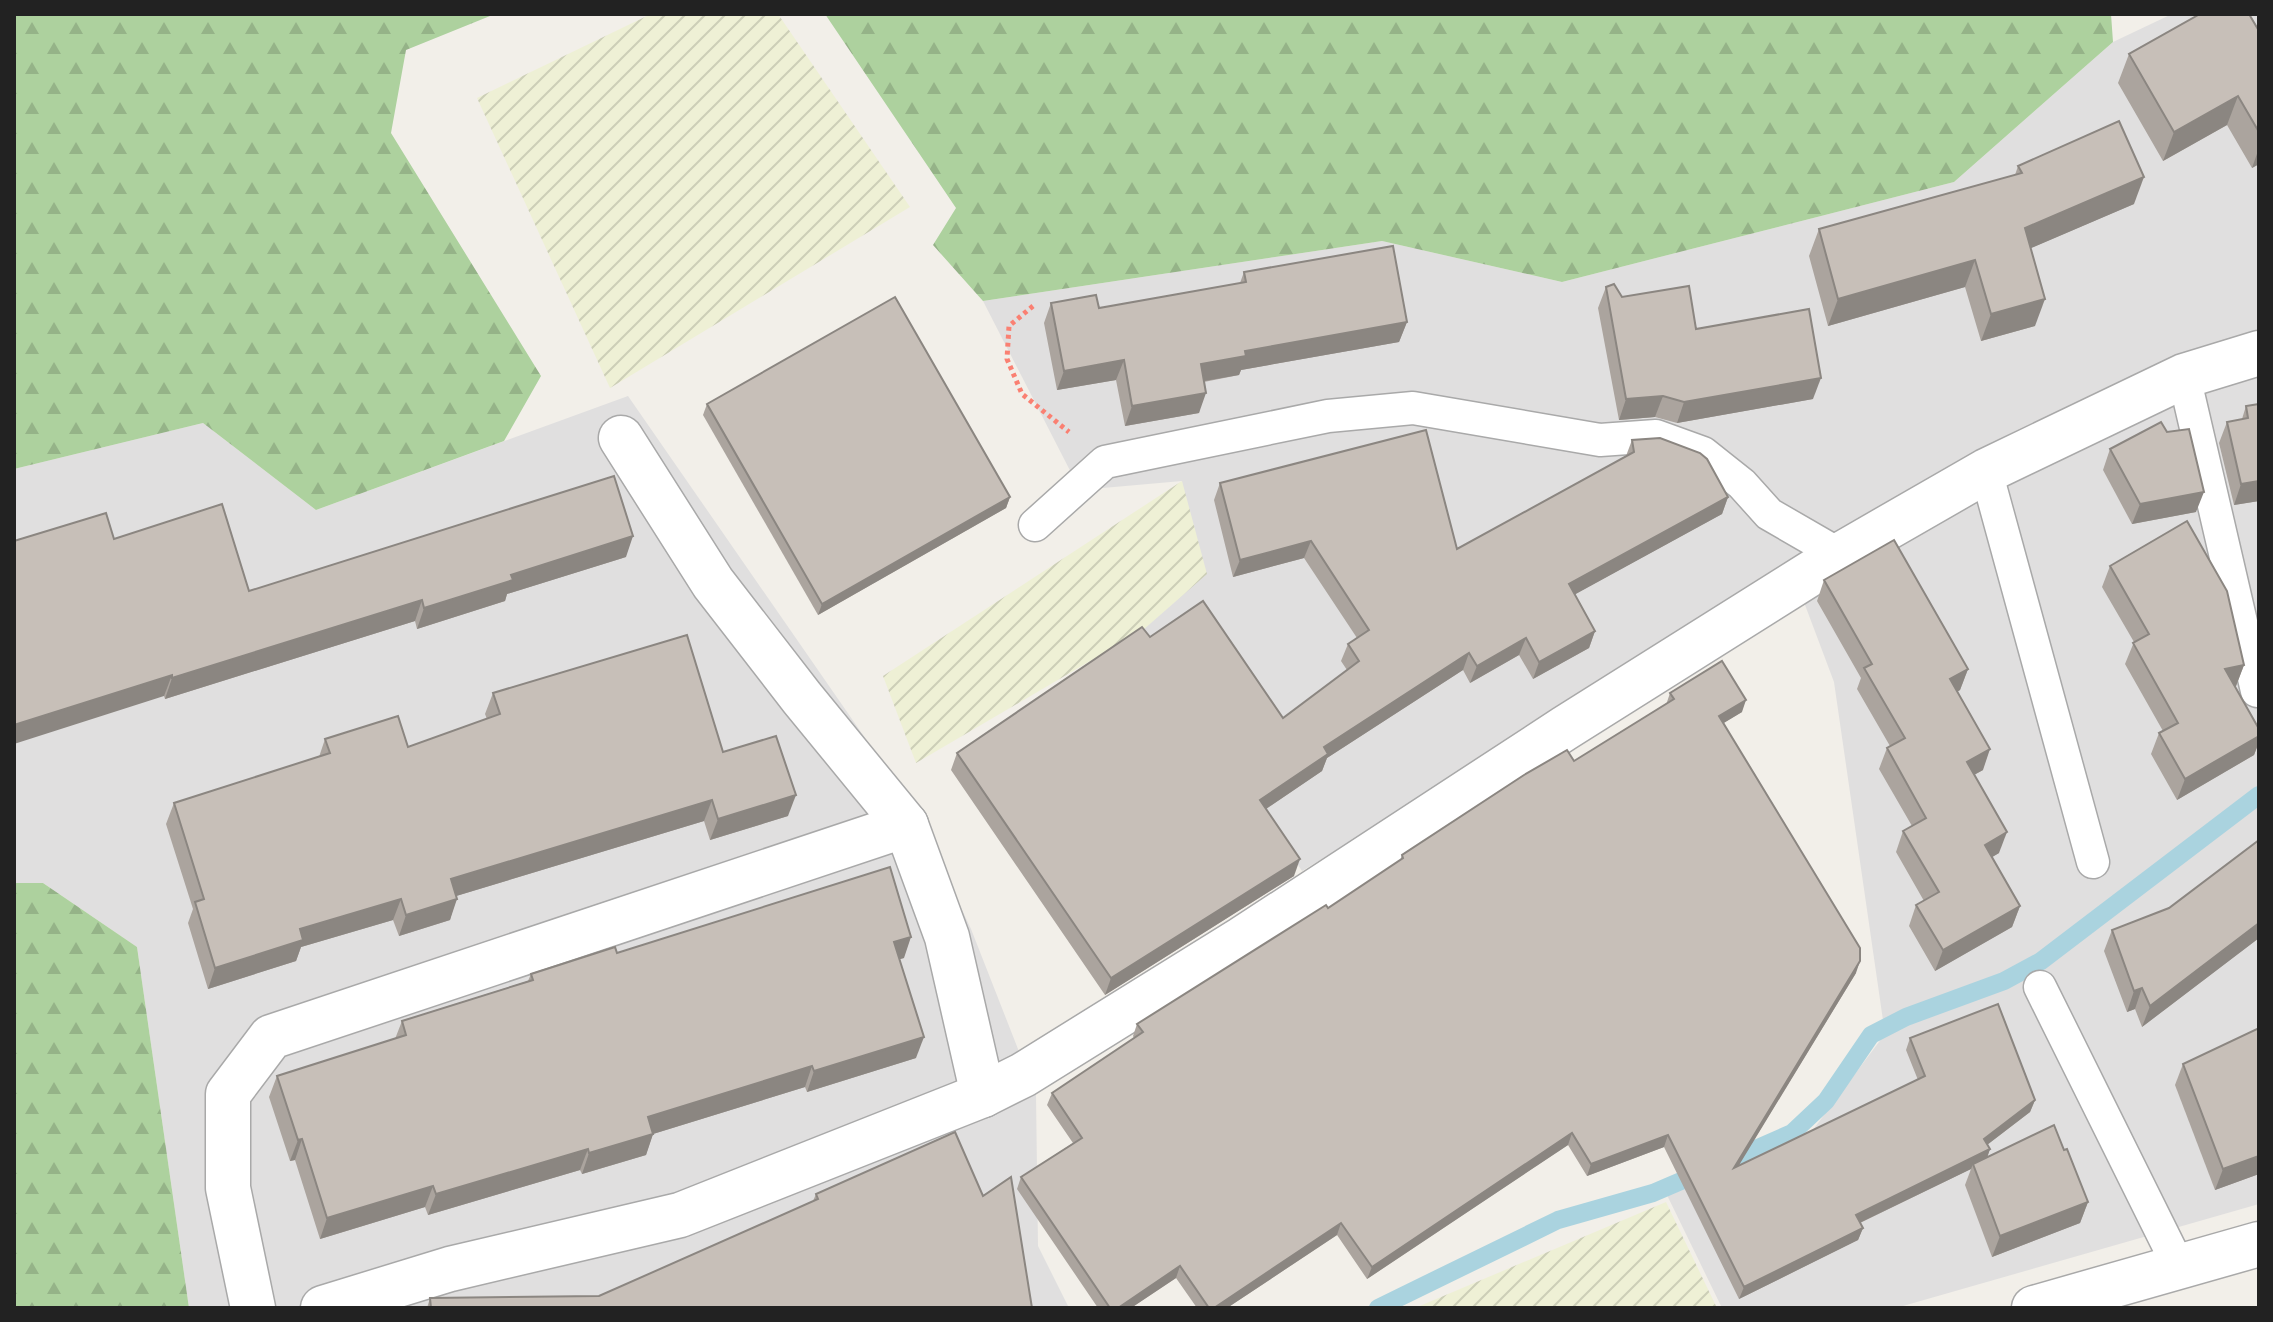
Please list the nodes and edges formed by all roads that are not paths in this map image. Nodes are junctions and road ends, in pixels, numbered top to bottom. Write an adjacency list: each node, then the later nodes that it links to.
1 (2259, 353): 2 (street)
2 (2184, 376): 4 (street); 7 (lane)
3 (621, 438): 8 (street)
4 (1986, 471): 6 (street); 9 (lane)
5 (1035, 525): 6 (lane)
6 (1840, 555): 11 (street)
7 (2257, 691)
8 (906, 825): 11 (street); 14 (street)
9 (2093, 862)
10 (2040, 987): 13 (lane)
11 (983, 1095): 15 (street)
12 (2259, 1244): 13 (street)
13 (2179, 1267): 16 (street)
14 (253, 1308)
15 (323, 1308)
16 (2034, 1308)

